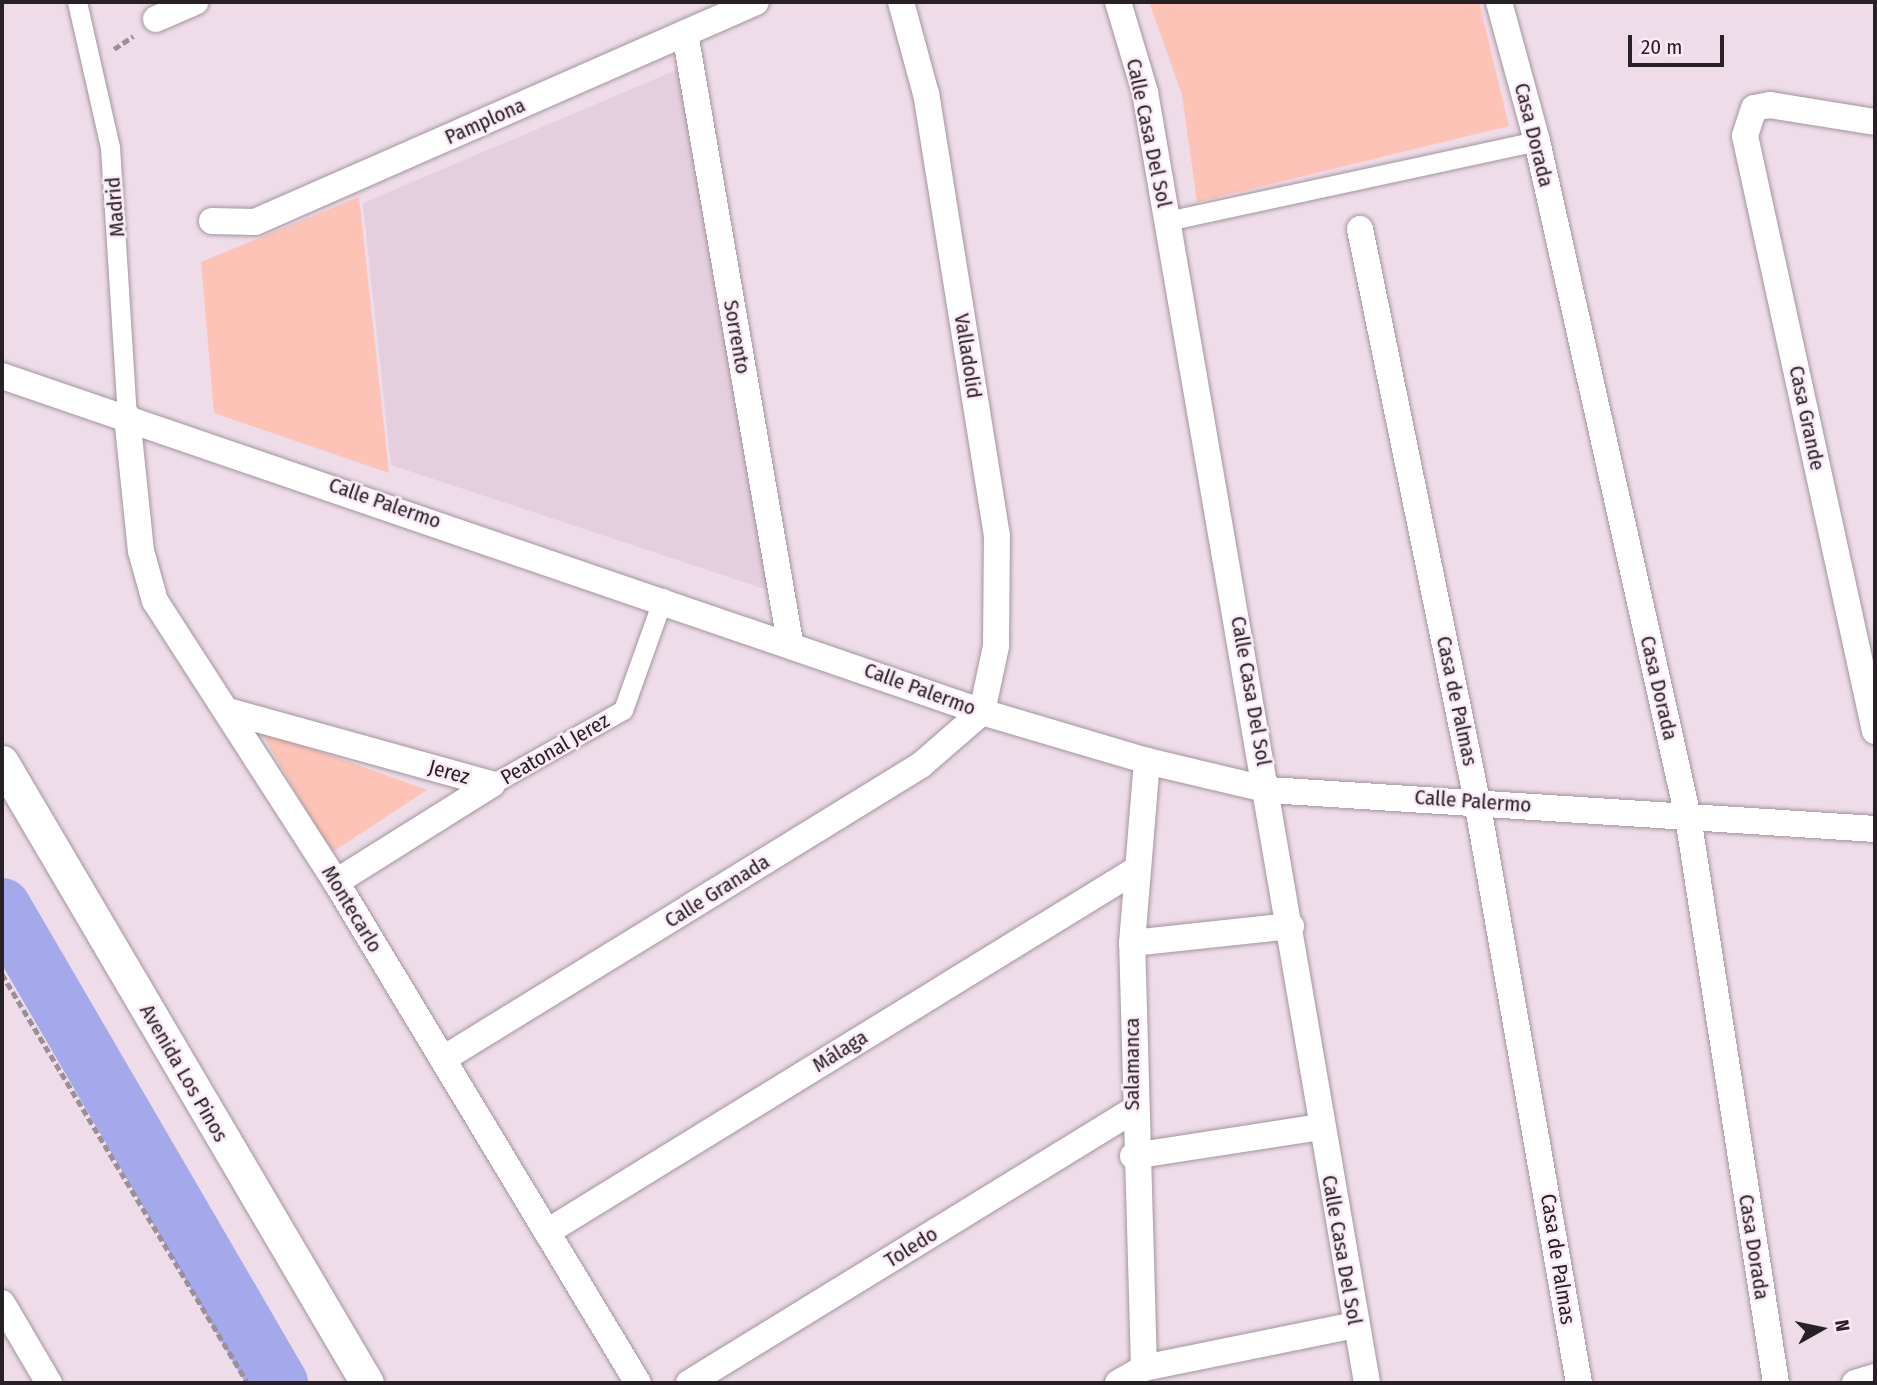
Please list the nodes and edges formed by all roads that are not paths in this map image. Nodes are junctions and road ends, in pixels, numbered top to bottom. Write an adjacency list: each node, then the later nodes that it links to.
1 (77, 2): 15 (street, Madrid)
2 (195, 2): 7 (street)
3 (756, 2): 8 (street, Pamplona)
4 (901, 2): 19 (street, Valladolid)
5 (1118, 2): 12 (street, Calle Casa Del Sol)
6 (1499, 2): 10 (street, Casa Dorada)
7 (156, 19)
8 (685, 33): 11 (street, Pamplona); 17 (street, Sorrento)
9 (1875, 122): 20 (street, Casa Grande)
10 (1538, 141): 12 (street); 26 (street, Casa Dorada)
11 (212, 221)
12 (1167, 221): 24 (street, Calle Casa Del Sol)
13 (1360, 229): 25 (street, Casa de Palmas)
14 (2, 376): 15 (street, Calle Palermo)
15 (127, 416): 16 (street, Calle Palermo); 18 (street, Montecarlo)
16 (663, 598): 17 (street, Calle Palermo); 23 (street, Peatonal Jerez)
17 (790, 642): 19 (street, Calle Palermo)
18 (228, 711): 23 (street, Jerez); 29 (street, Montecarlo)
19 (982, 712): 21 (street, Calle Palermo); 32 (street, Calle Granada)
20 (1875, 731)
21 (1147, 761): 24 (street, Calle Palermo); 28 (street, Salamanca)
22 (2, 762): 42 (street, Avenida Los Pinos)
23 (492, 785): 29 (street, Jerez)
24 (1269, 790): 25 (street, Calle Palermo); 30 (street, Calle Casa Del Sol)
25 (1478, 801): 26 (street, Calle Palermo); 47 (street, Casa de Palmas)
26 (1688, 817): 27 (street, Calle Palermo); 48 (street, Casa Dorada)
27 (1875, 829)
28 (1134, 871): 31 (street, Salamanca); 36 (street, Málaga)
29 (336, 882): 32 (street, Montecarlo)
30 (1291, 926): 31 (street); 34 (street, Calle Casa Del Sol)
31 (1132, 943): 33 (street, Salamanca)
32 (443, 1059): 36 (street, Montecarlo)
33 (1132, 1111): 35 (street, Salamanca); 44 (street, Toledo)
34 (1321, 1127): 35 (street); 38 (street, Calle Casa Del Sol)
35 (1133, 1156): 39 (street, Salamanca)
36 (547, 1232): 43 (street, Montecarlo)
37 (2, 1303): 41 (street)
38 (1355, 1325): 39 (street); 46 (street, Calle Casa Del Sol)
39 (1144, 1368): 45 (street)
40 (1875, 1377): 49 (street)
41 (50, 1383)
42 (367, 1383)
43 (638, 1383)
44 (690, 1383)
45 (1118, 1383)
46 (1367, 1383)
47 (1579, 1383)
48 (1776, 1383)
49 (1855, 1383)

